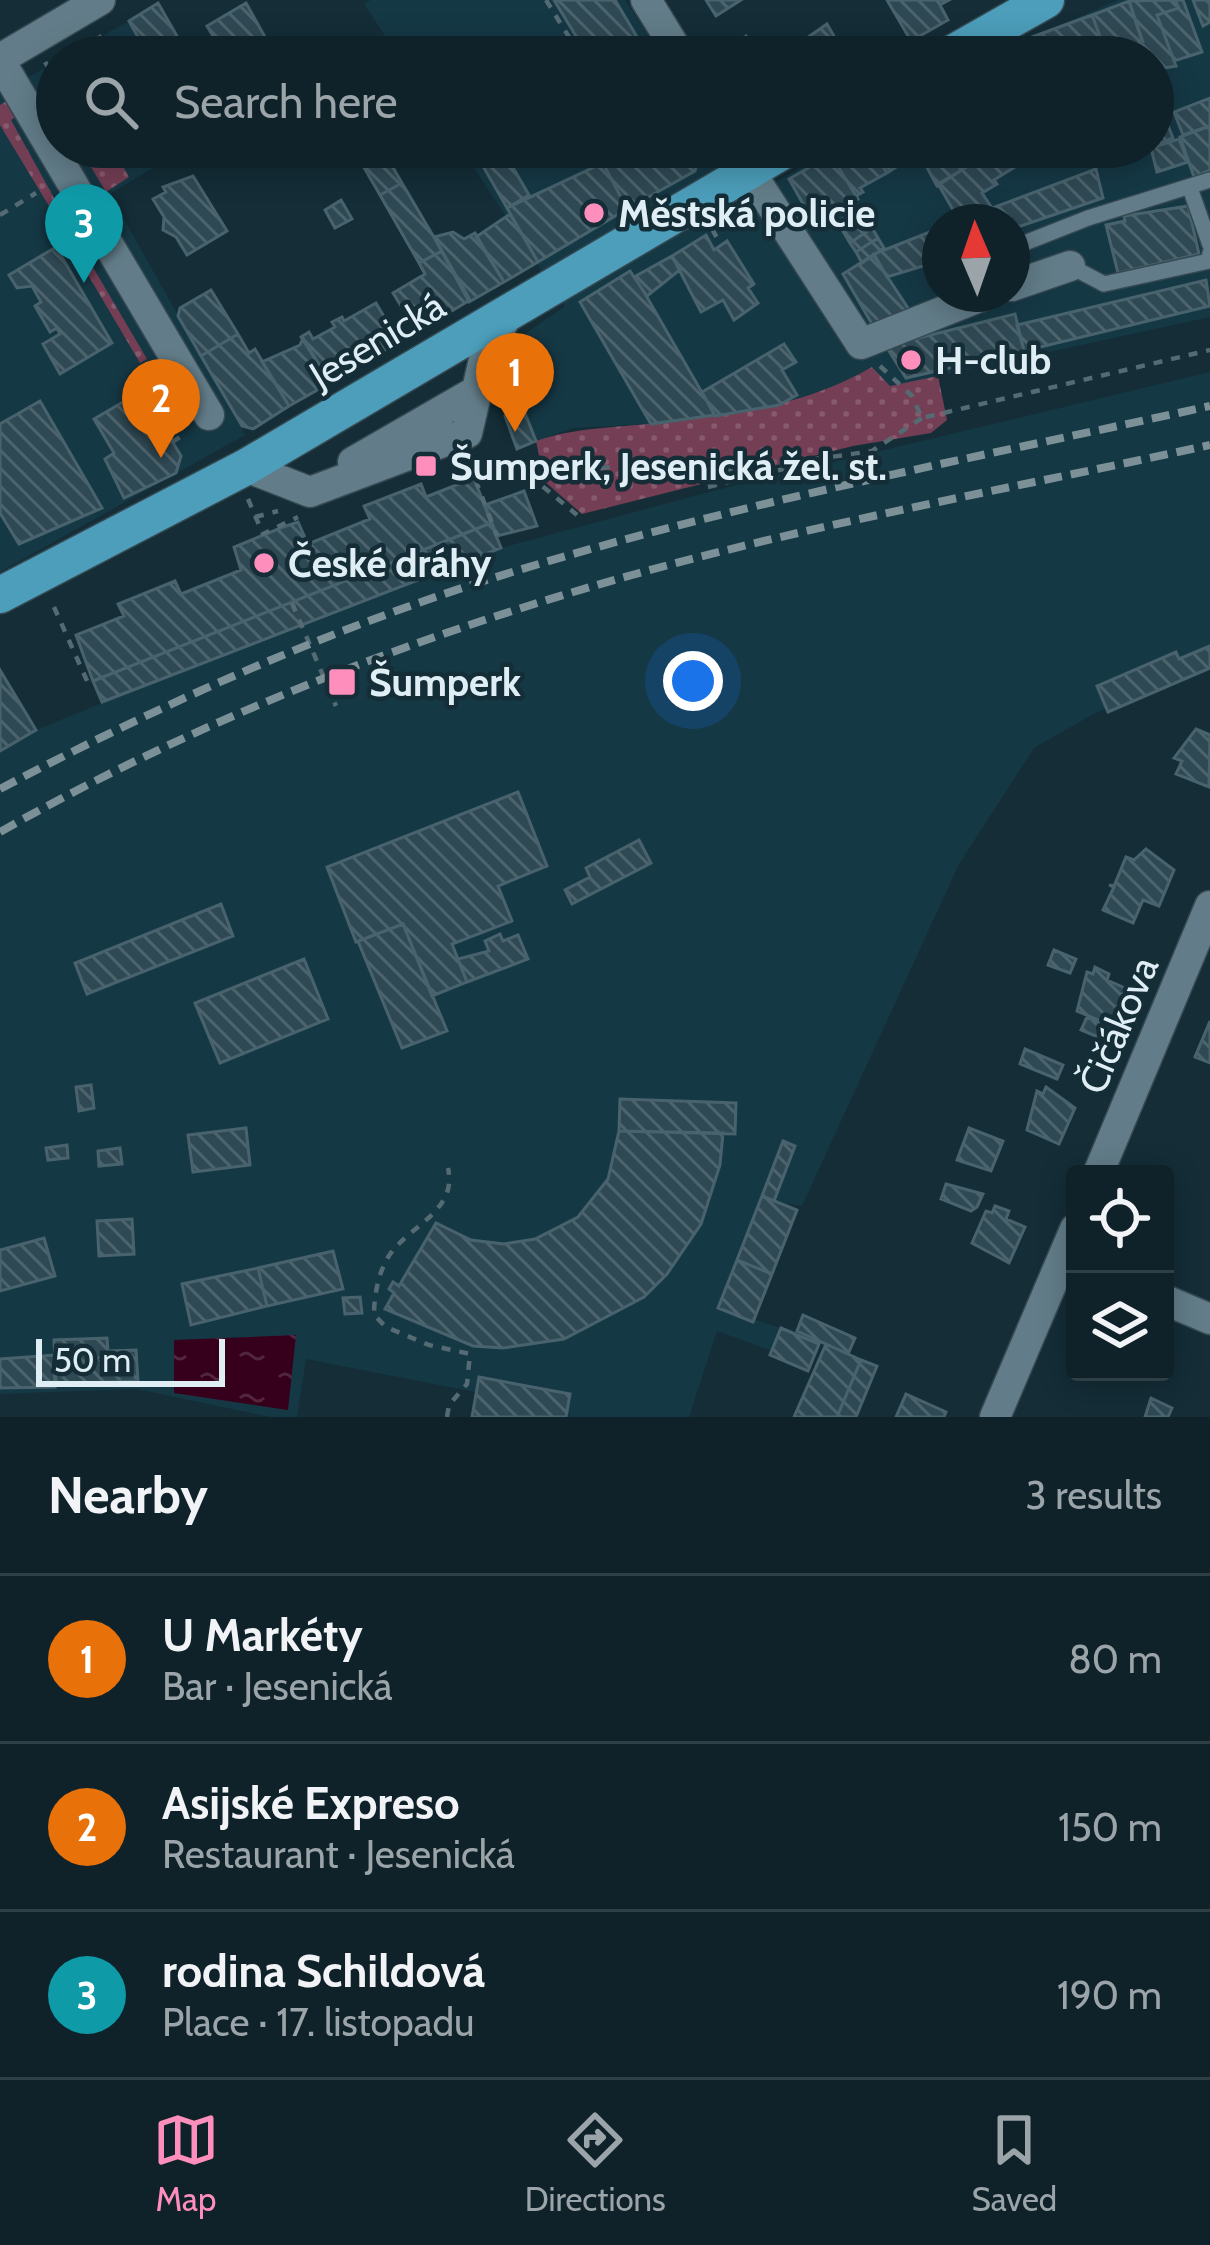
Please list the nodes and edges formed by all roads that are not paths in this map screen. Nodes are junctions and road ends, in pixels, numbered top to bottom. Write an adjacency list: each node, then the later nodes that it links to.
1 (100, 0): 4 (street)
2 (646, 0): 5 (street)
3 (1046, 0): 6 (main road)
4 (40, 36)
5 (667, 36)
6 (983, 36)
7 (36, 38): 8 (street)
8 (0, 60): 9 (street)
9 (36, 121)
10 (64, 168): 25 (street)
11 (728, 168): 19 (main road, Jesenická)
12 (748, 168): 22 (street)
13 (1210, 181): 14 (lane)
14 (1190, 188): 15 (lane); 16 (lane)
15 (1030, 241)
16 (1210, 249): 17 (lane)
17 (1070, 266): 18 (street)
18 (1030, 280)
19 (512, 309): 23 (main road, Jesenická); 24 (street)
20 (926, 312): 22 (lane)
21 (934, 312): 22 (street)
22 (922, 316)
23 (440, 352): 24 (street); 26 (main road, Jesenická)
24 (478, 389): 26 (street)
25 (209, 415)
26 (246, 466): 27 (main road, Jesenická)
27 (0, 595)
28 (1210, 906): 29 (street, Čičákova)
29 (1102, 1165)
30 (1066, 1259): 33 (street)
31 (1174, 1304): 32 (street)
32 (1210, 1319)
33 (994, 1417)

